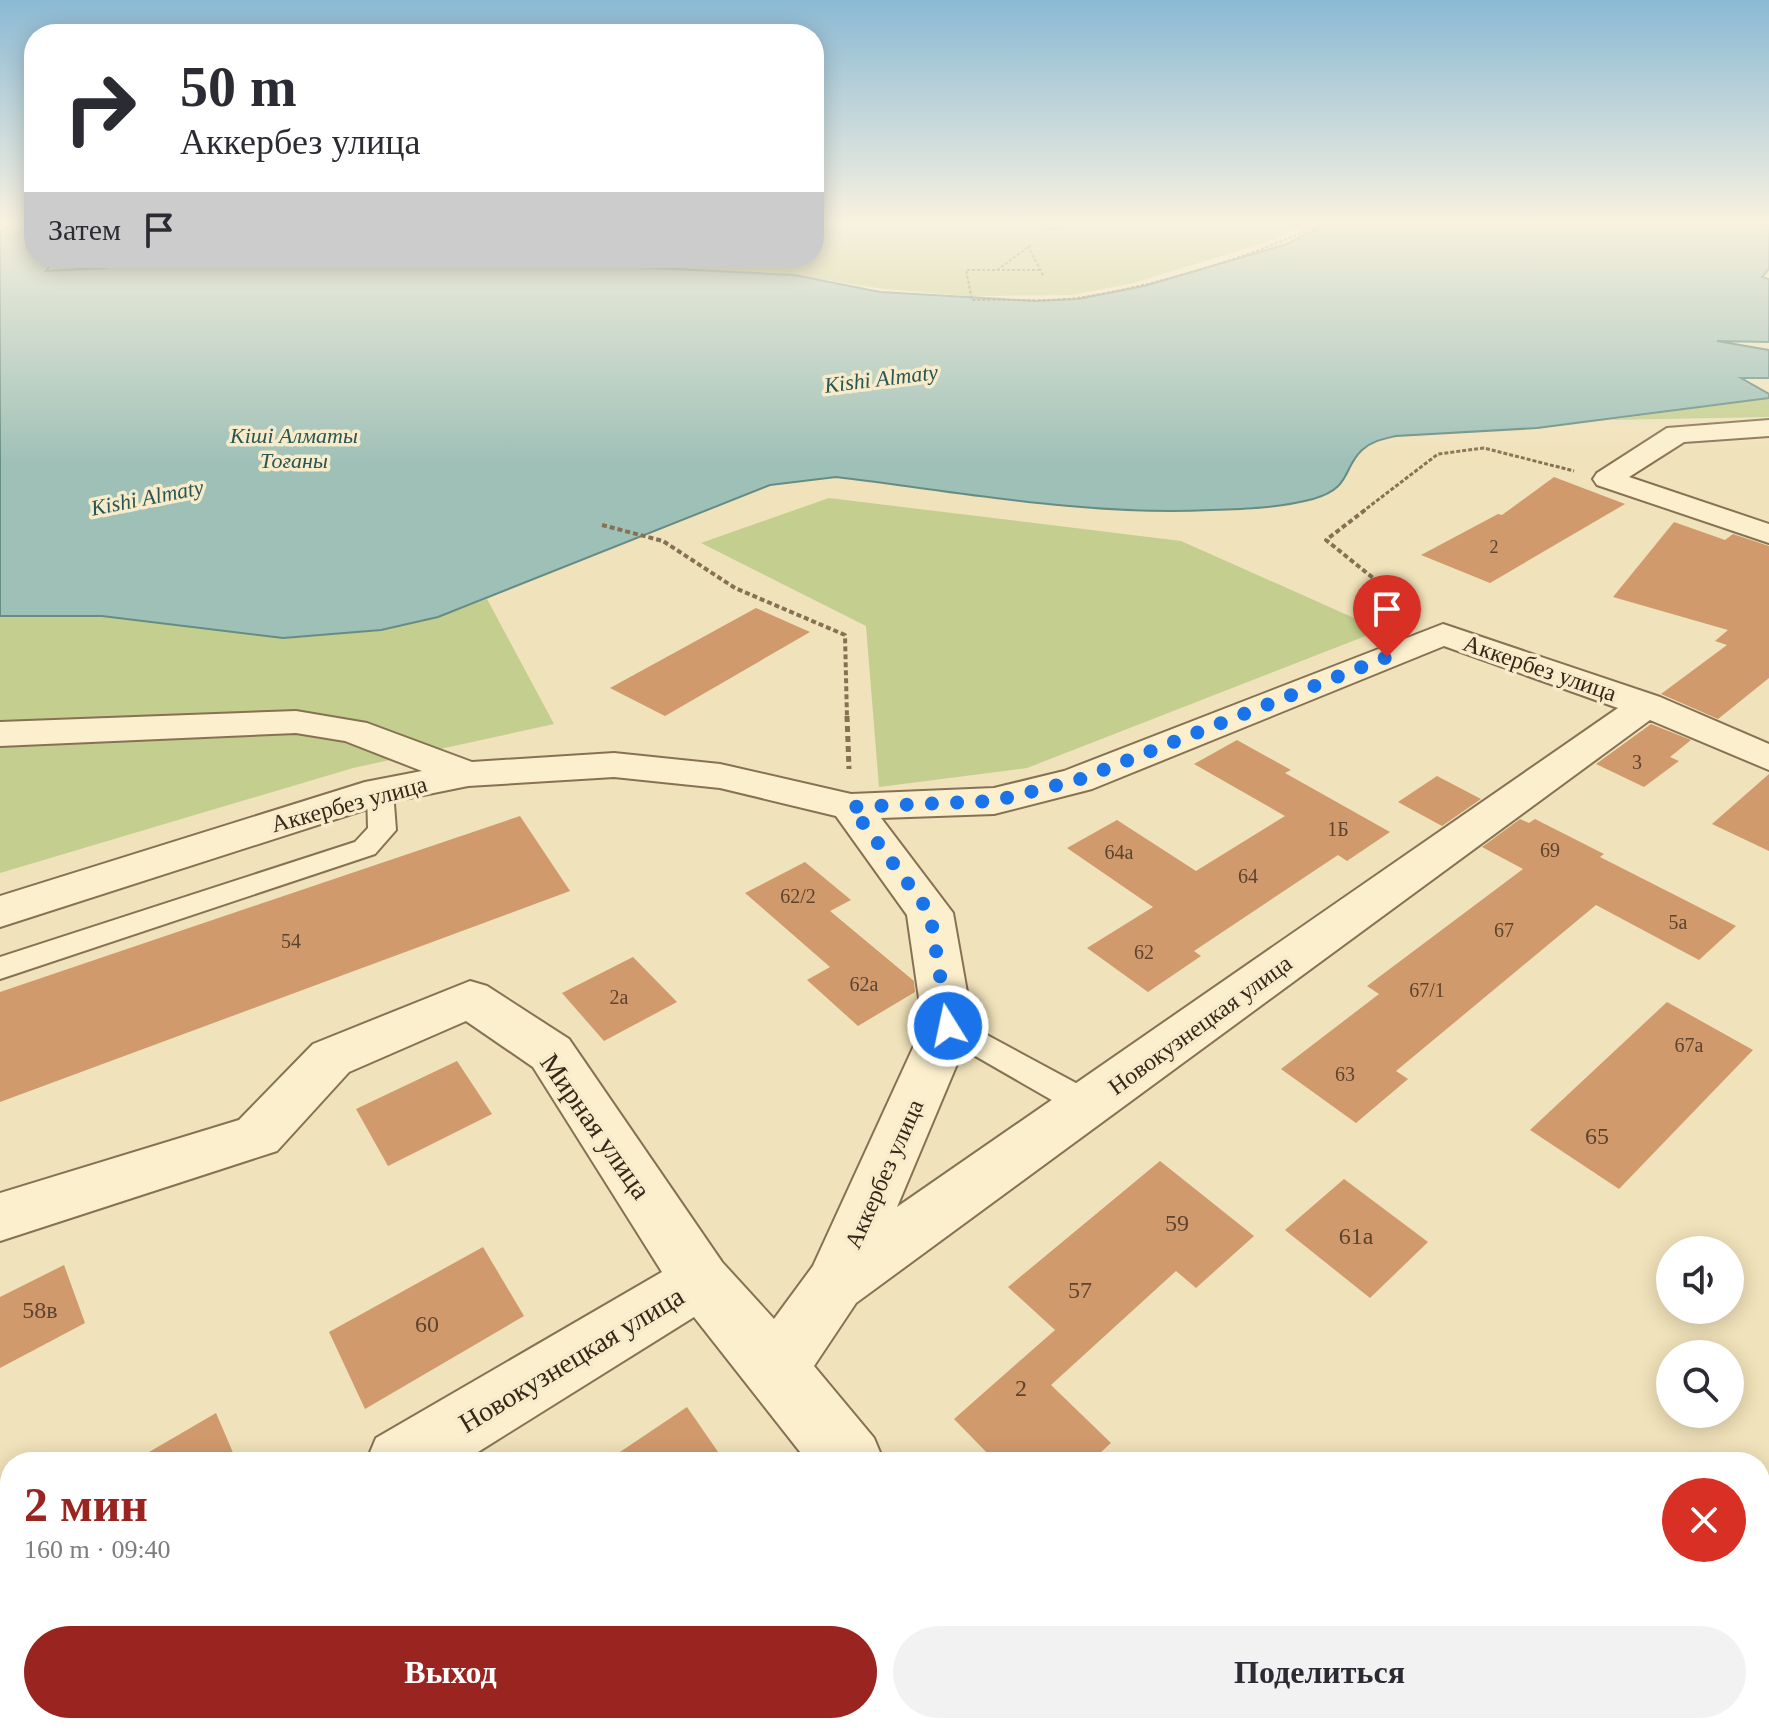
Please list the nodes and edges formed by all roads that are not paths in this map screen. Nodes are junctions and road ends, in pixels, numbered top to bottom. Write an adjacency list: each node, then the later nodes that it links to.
1 (1769, 428): 2 (street)
2 (1769, 534)
3 (1647, 705): 5 (street, Аккербез улица); 8 (street, Аккербез улица); 12 (street, Новокузнецкая улица)
4 (0, 734): 6 (street)
5 (1769, 758)
6 (468, 774): 7 (street, Аккербез улица); 8 (street, Аккербез улица)
7 (380, 791): 9 (street, Аккербез улица); 10 (lane)
8 (851, 807): 11 (street)
9 (0, 912)
10 (0, 968)
11 (948, 1026): 12 (lane); 15 (street, Аккербез улица)
12 (1088, 1105): 15 (street, Новокузнецкая улица)
13 (0, 1217): 14 (street, Мирная улица)
14 (701, 1281): 16 (street, Мирная улица); 17 (street, Новокузнецкая улица)
15 (835, 1284): 16 (street, Новокузнецкая улица)
16 (776, 1368): 18 (street, Мирная улица)
17 (417, 1452)
18 (842, 1452)

